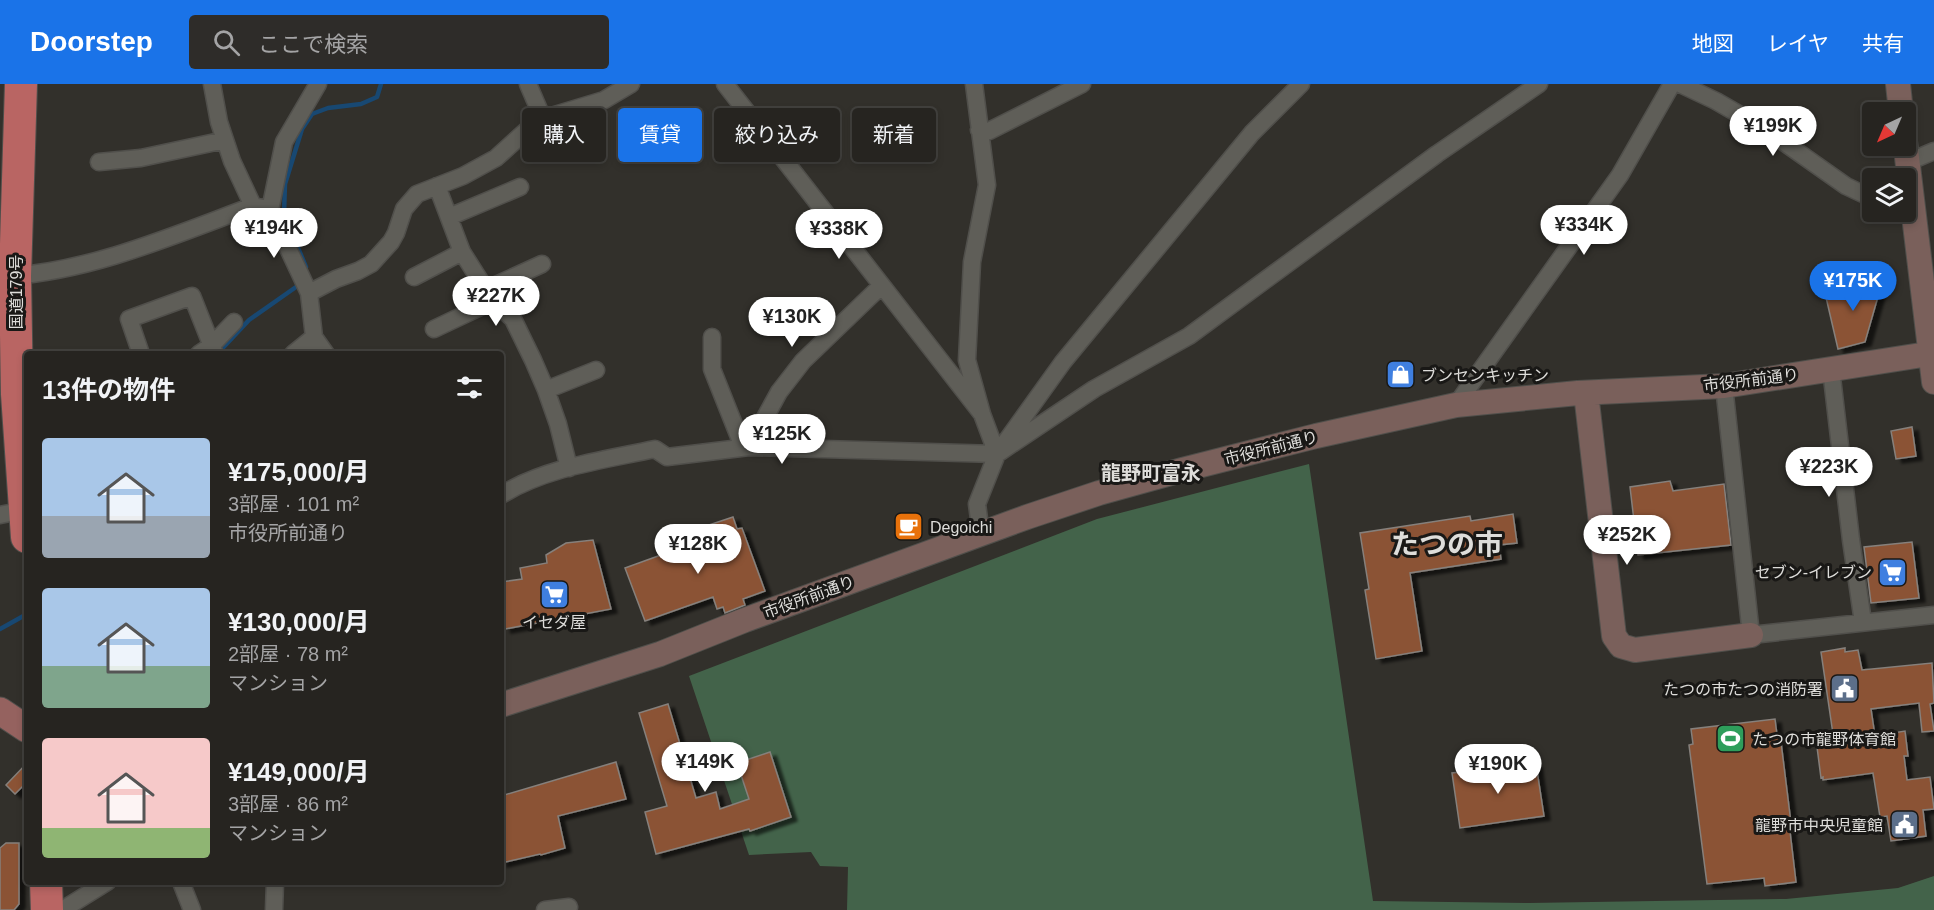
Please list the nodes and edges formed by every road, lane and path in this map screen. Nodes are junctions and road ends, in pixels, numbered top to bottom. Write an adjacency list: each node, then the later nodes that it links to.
1 (212, 84): 18 (street)
2 (318, 84): 26 (street)
3 (528, 84): 14 (street)
4 (631, 84): 15 (street)
5 (725, 84): 33 (street)
6 (974, 84): 16 (street)
7 (1082, 84): 16 (street)
8 (1301, 84): 54 (street)
9 (1539, 84): 54 (street)
10 (1898, 84): 13 (street)
11 (1672, 85): 24 (street); 51 (street)
12 (14, 91): 31 (highway, 国道179号)
13 (1900, 102)
14 (538, 108)
15 (578, 108)
16 (979, 130): 52 (street)
17 (522, 134): 22 (street)
18 (225, 140): 21 (street); 25 (street)
19 (1934, 151): 20 (street)
20 (1916, 152)
21 (99, 162)
22 (437, 186): 27 (street); 34 (street)
23 (520, 187): 27 (street)
24 (1862, 194)
25 (253, 206): 26 (street); 31 (street)
26 (270, 210): 34 (street)
27 (449, 217): 29 (street)
28 (1913, 222): 44 (street)
29 (462, 252): 32 (street); 35 (street)
30 (542, 264): 35 (street)
31 (7, 276): 57 (highway, 国道179号)
32 (414, 277)
33 (881, 286): 52 (street); 53 (street)
34 (309, 293): 38 (street)
35 (488, 295): 37 (street); 49 (street)
36 (234, 322): 41 (street)
37 (434, 329)
38 (314, 337): 42 (street); 43 (street)
39 (712, 337): 53 (street)
40 (140, 351): 41 (street)
41 (208, 351)
42 (297, 351)
43 (324, 351)
44 (1932, 353): 45 (street, 市役所前通り); 47 (street)
45 (1830, 369): 48 (street, 市役所前通り); 60 (street)
46 (596, 370): 49 (street)
47 (1934, 382)
48 (1724, 386): 50 (street, 市役所前通り); 61 (street)
49 (546, 390): 55 (street)
50 (1586, 393): 51 (street, 市役所前通り); 61 (street)
51 (1456, 405): 58 (street, 市役所前通り)
52 (982, 414): 54 (street)
53 (746, 447): 54 (street); 55 (street)
54 (997, 454): 58 (street)
55 (569, 468): 56 (street)
56 (504, 494)
57 (17, 520)
58 (981, 534): 62 (street, 市役所前通り)
59 (1934, 615): 60 (street)
60 (1863, 622): 61 (street)
61 (1751, 635)
62 (504, 704)
63 (0, 711): 64 (main road)
64 (24, 727)
65 (46, 885): 70 (highway)
66 (102, 885): 71 (street)
67 (182, 885): 72 (street)
68 (275, 885): 73 (street)
69 (568, 907): 74 (street)
70 (47, 910)
71 (62, 910)
72 (192, 910)
73 (274, 910)
74 (545, 910)

